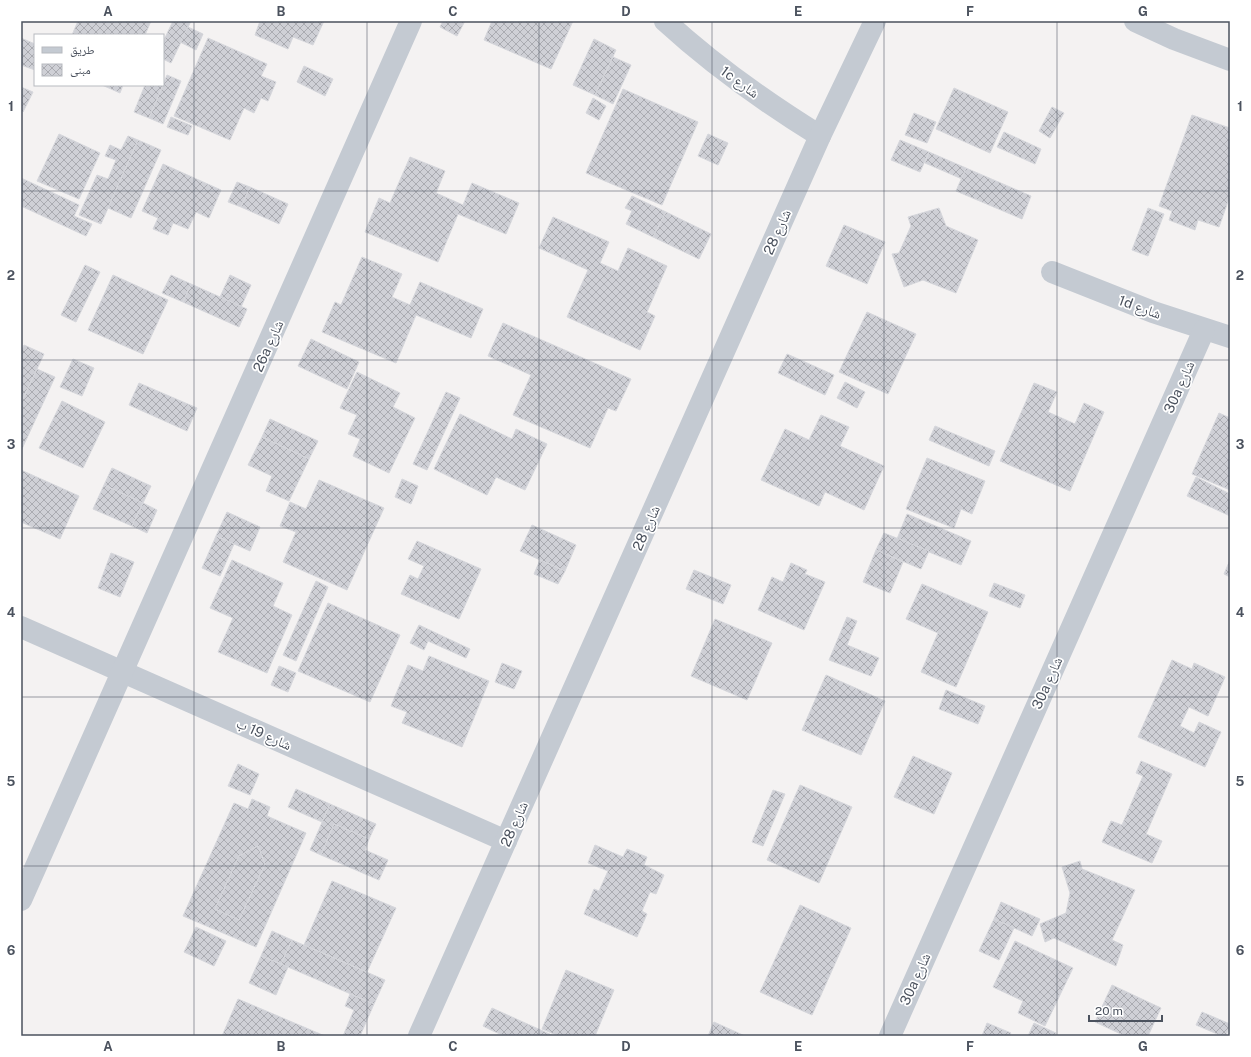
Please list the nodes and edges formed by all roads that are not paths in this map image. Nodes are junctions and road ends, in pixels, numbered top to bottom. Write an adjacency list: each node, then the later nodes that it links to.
1 (411, 21): 11 (street, 26a شارع)
2 (665, 21): 6 (street, 1c شارع)
3 (875, 21): 6 (street, شارع 28)
4 (1136, 21): 5 (street)
5 (1230, 60)
6 (820, 136): 12 (street, شارع 28)
7 (1052, 272): 8 (street, 1d شارع)
8 (1204, 330): 9 (street, 1d شارع); 15 (street, 30a شارع)
9 (1230, 337)
10 (21, 627): 11 (street, شارع 19 ب)
11 (123, 672): 12 (street, شارع 19 ب); 13 (street, 26a شارع)
12 (506, 841): 14 (street, شارع 28)
13 (21, 900)
14 (419, 1036)
15 (890, 1036)

